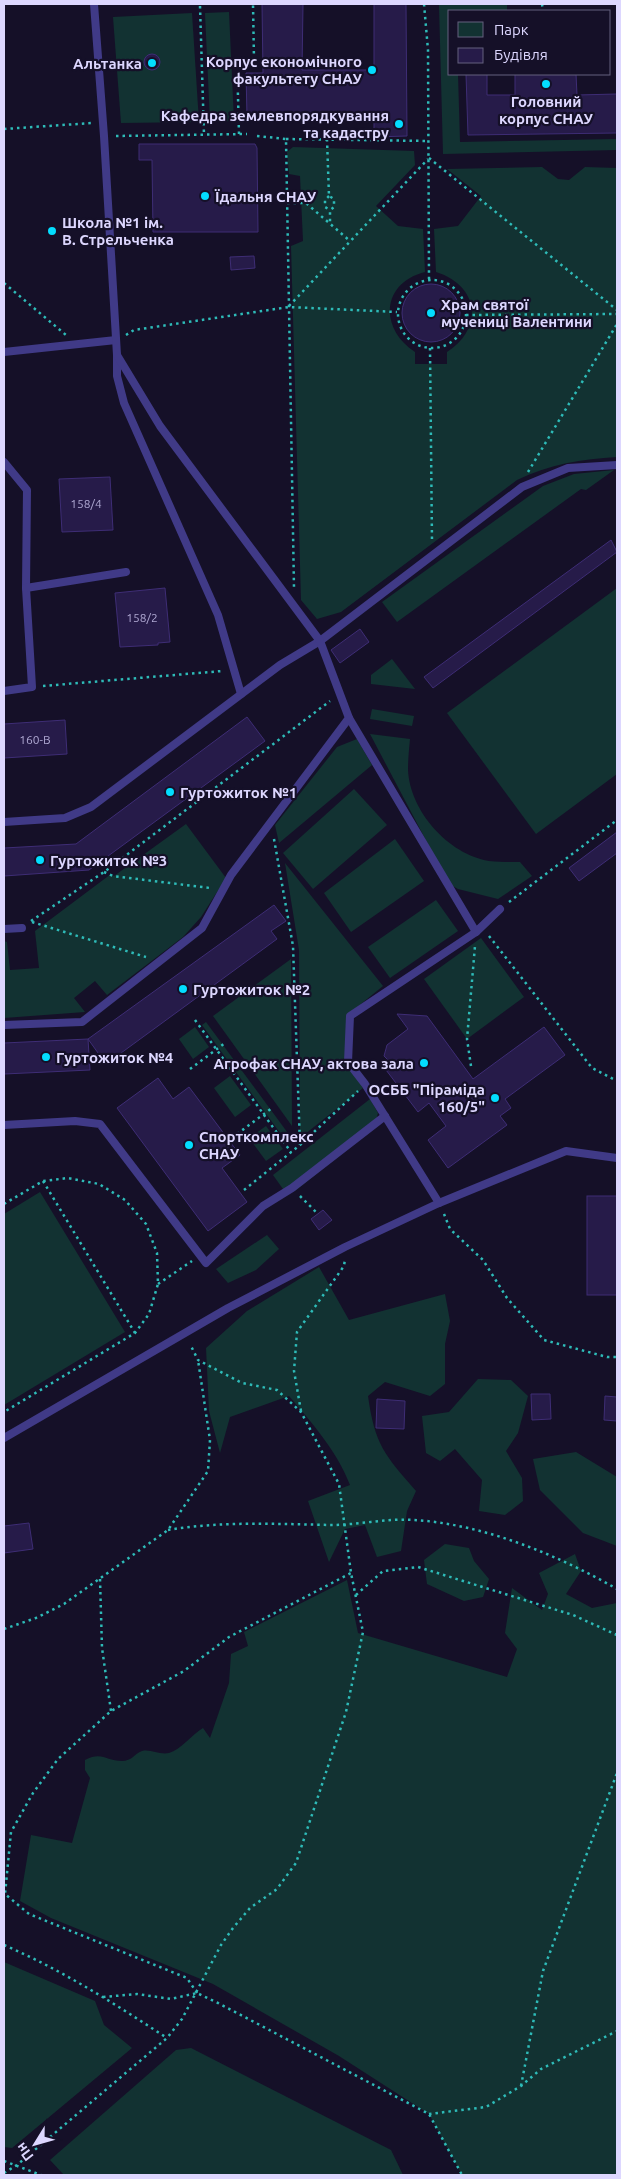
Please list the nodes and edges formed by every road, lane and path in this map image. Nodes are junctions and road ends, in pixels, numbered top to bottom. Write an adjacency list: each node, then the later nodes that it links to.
1 (94, 4): 5 (lane)
2 (253, 4): 8 (path)
3 (424, 4): 14 (path)
4 (200, 6): 7 (path)
5 (103, 122): 6 (path); 10 (lane)
6 (4, 129)
7 (204, 134): 8 (path); 10 (path)
8 (239, 134): 9 (path)
9 (247, 134)
10 (104, 136): 29 (lane)
11 (257, 136): 12 (path)
12 (286, 139): 13 (path); 17 (path)
13 (327, 139): 14 (path); 16 (path)
14 (429, 141): 15 (path)
15 (429, 158): 20 (path); 21 (path); 24 (path)
16 (329, 196): 18 (path); 18 (path)
17 (287, 202): 19 (path); 23 (path)
18 (330, 210): 19 (path)
19 (330, 222): 20 (path)
20 (350, 241): 23 (path)
21 (429, 279): 25 (path); 27 (path)
22 (4, 283): 30 (path)
23 (288, 307): 25 (path); 29 (path); 40 (path)
24 (617, 310)
25 (397, 312): 31 (path)
26 (617, 314): 27 (path)
27 (466, 315): 31 (path)
28 (617, 324): 36 (path)
29 (116, 340): 30 (lane); 33 (lane)
30 (78, 344): 32 (lane)
31 (430, 348): 37 (path)
32 (4, 352)
33 (117, 355): 40 (lane); 42 (lane)
34 (4, 462): 39 (lane)
35 (617, 465): 36 (lane)
36 (522, 487): 37 (lane)
37 (432, 555): 41 (lane)
38 (126, 572): 39 (lane)
39 (26, 588): 43 (lane)
40 (295, 604): 41 (lane)
41 (320, 641): 45 (lane); 46 (lane)
42 (234, 670): 43 (path); 45 (lane)
43 (32, 687): 44 (lane)
44 (4, 691)
45 (242, 694): 49 (lane)
46 (340, 694): 47 (lane); 51 (path)
47 (349, 718): 50 (lane); 57 (lane)
48 (617, 820): 53 (path)
49 (4, 822)
50 (271, 822): 52 (lane); 72 (path)
51 (104, 872): 52 (path); 54 (path)
52 (224, 890): 58 (lane)
53 (500, 909): 57 (lane)
54 (31, 922): 55 (path); 58 (path)
55 (22, 928): 56 (lane)
56 (4, 929)
57 (479, 929): 63 (path); 65 (path); 66 (lane)
58 (159, 961): 60 (lane)
59 (195, 1020): 62 (path)
60 (4, 1025)
61 (225, 1043): 62 (path)
62 (216, 1050): 64 (path); 68 (path)
63 (471, 1066)
64 (190, 1069)
65 (617, 1081)
66 (365, 1084): 69 (lane); 72 (path)
67 (272, 1108): 68 (path)
68 (263, 1114): 71 (path); 73 (path)
69 (385, 1116): 76 (lane); 78 (lane)
70 (4, 1125): 82 (lane)
71 (237, 1134)
72 (300, 1145): 73 (path)
73 (291, 1152): 77 (path)
74 (617, 1158): 78 (lane)
75 (43, 1181): 79 (path); 83 (path); 84 (path)
76 (292, 1188): 80 (path); 82 (lane)
77 (244, 1190)
78 (439, 1203): 81 (lane); 86 (path)
79 (4, 1204)
80 (318, 1214)
81 (345, 1247): 85 (lane); 89 (path)
82 (200, 1256): 83 (path)
83 (158, 1284): 84 (path)
84 (135, 1333): 88 (path)
85 (185, 1334): 87 (path); 90 (lane)
86 (617, 1357)
87 (198, 1360): 89 (path); 92 (path)
88 (4, 1412)
89 (301, 1412): 91 (path)
90 (4, 1438)
91 (344, 1525): 92 (path); 93 (path); 95 (path)
92 (168, 1530): 94 (path)
93 (351, 1573): 96 (path); 99 (path)
94 (100, 1579): 97 (path); 99 (path)
95 (617, 1589)
96 (356, 1595): 98 (path); 102 (path)
97 (4, 1629)
98 (617, 1635)
99 (111, 1710): 102 (path)
100 (617, 1773): 106 (path)
101 (4, 1945): 103 (path)
102 (197, 1993): 103 (path); 105 (path); 107 (path)
103 (103, 1997): 105 (path)
104 (617, 2031): 106 (path)
105 (167, 2038): 109 (path)
106 (521, 2086): 107 (path)
107 (428, 2114): 112 (path)
108 (4, 2161): 109 (path)
109 (17, 2166): 110 (path); 111 (path)
110 (4, 2173)
111 (42, 2175)
112 (462, 2175)

